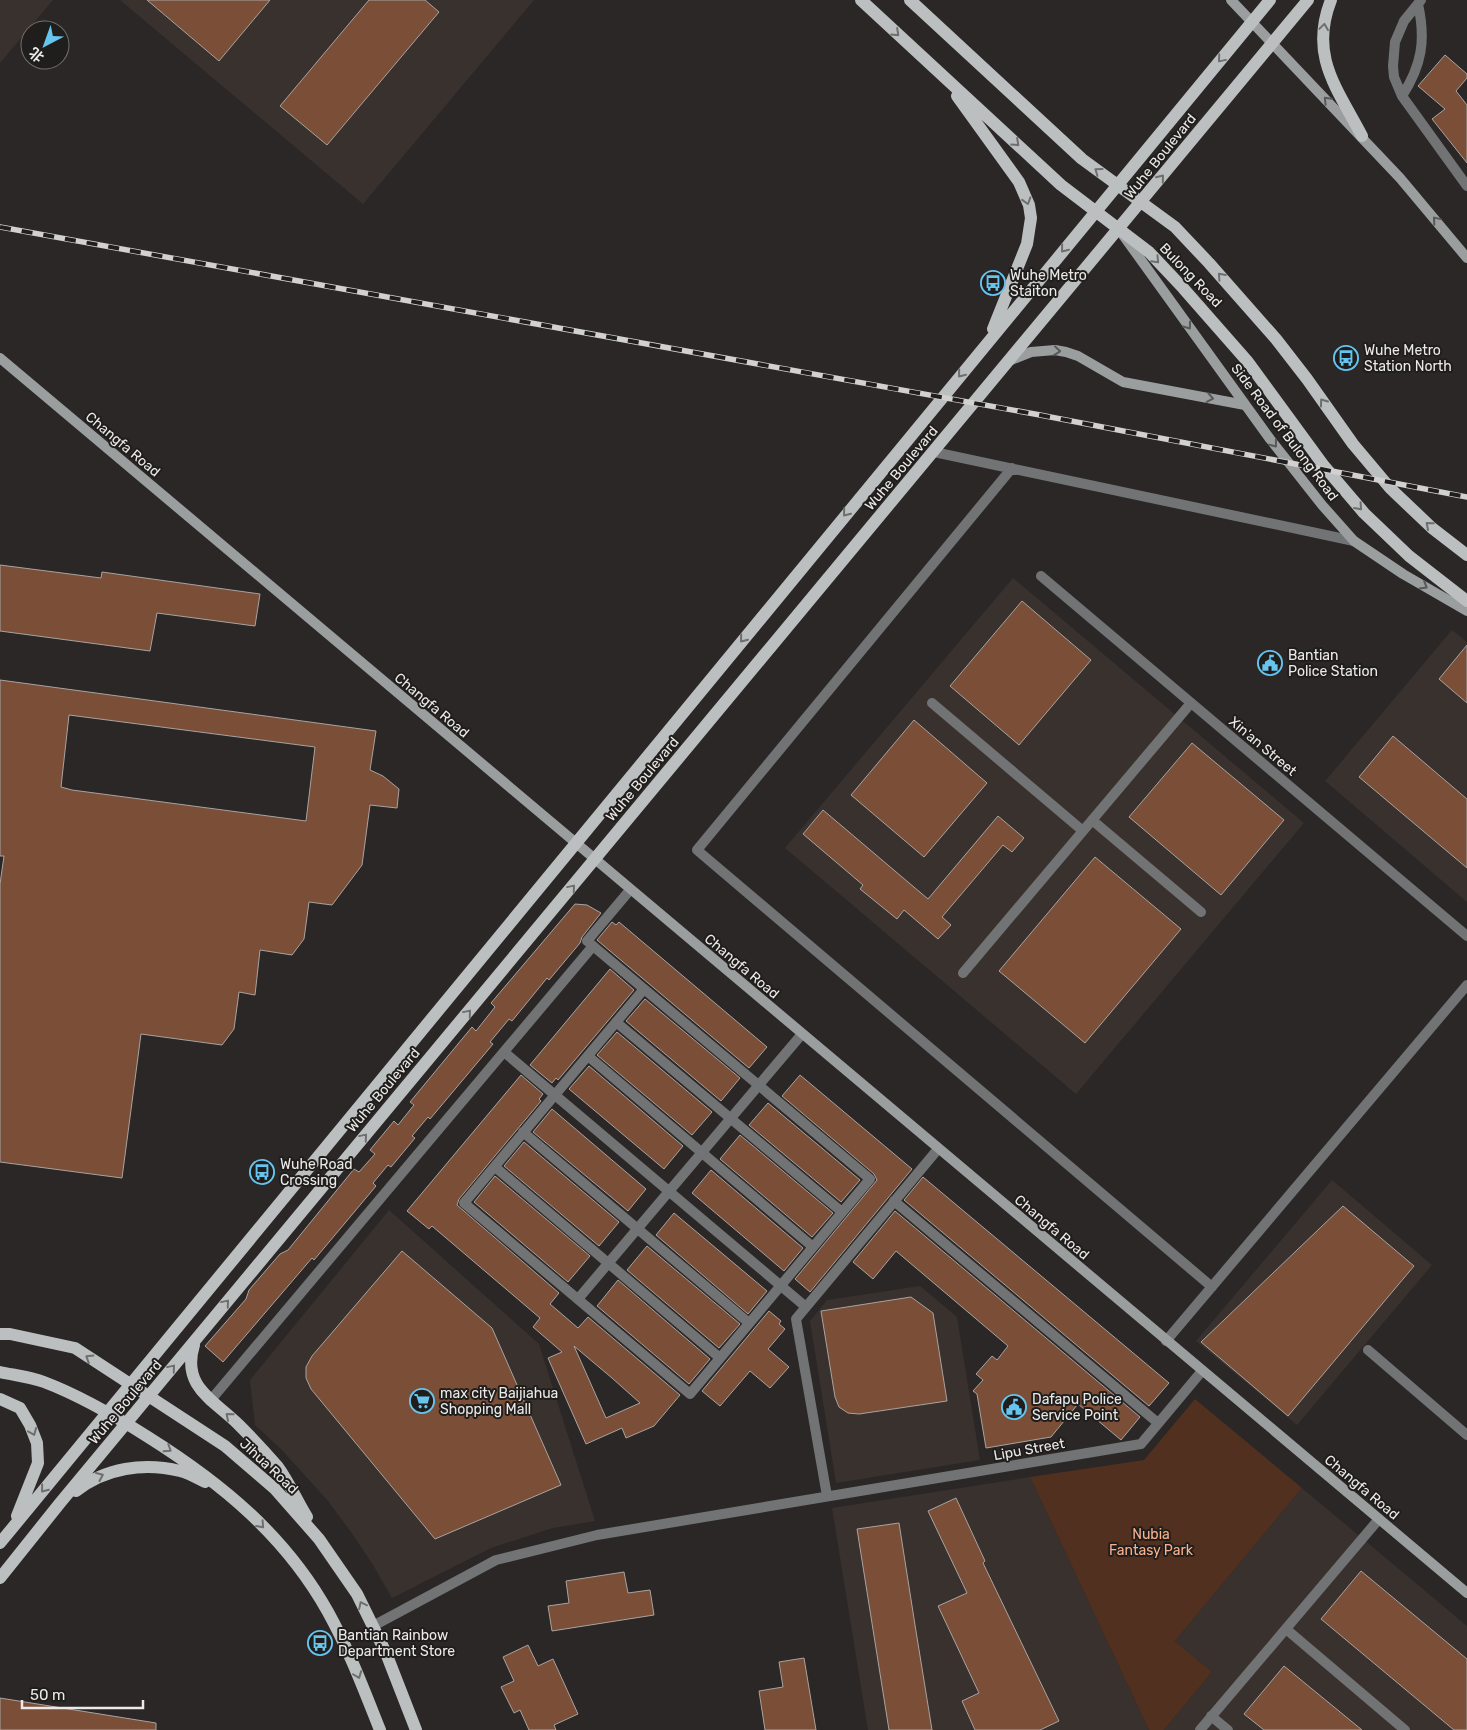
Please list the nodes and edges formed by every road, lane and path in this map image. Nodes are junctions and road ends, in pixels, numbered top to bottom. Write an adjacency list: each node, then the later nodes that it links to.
1 (861, 0): 10 (main road, Bulong Road, one-way to 10)
2 (910, 0): 13 (main road, Bulong Road, one-way to 2)
3 (1231, 0): 8 (street)
4 (1270, 0): 8 (main road, Wuhe Boulevard)
5 (1308, 0): 9 (main road, Wuhe Boulevard)
6 (1332, 0): 12 (main road, one-way to 6)
7 (1420, 2): 11 (street); 11 (street)
8 (1252, 22): 9 (street); 13 (main road, Wuhe Boulevard, one-way to 13)
9 (1273, 42): 12 (street, one-way to 9); 15 (main road, Wuhe Boulevard, one-way to 9)
10 (940, 74): 16 (main road, Bulong Road, one-way to 16); 19 (main road, one-way to 19)
11 (1402, 96): 14 (street)
12 (1362, 136): 18 (street, one-way to 12)
13 (1117, 185): 15 (main road, Bulong Road); 16 (main road, Wuhe Boulevard)
14 (1467, 186)
15 (1141, 202): 17 (main road, Wuhe Boulevard); 26 (main road, Bulong Road, one-way to 15)
16 (1095, 211): 17 (main road, Bulong Road); 19 (main road, Wuhe Boulevard, one-way to 19)
17 (1119, 230): 21 (main road, Wuhe Boulevard); 22 (street, Side Road of Bulong Road, one-way to 22); 28 (main road, Bulong Road, one-way to 28)
18 (1467, 258)
19 (988, 341): 34 (main road, Wuhe Boulevard, one-way to 34)
20 (0, 358): 34 (street, Changfa Road)
21 (1010, 360): 22 (street, one-way to 22); 23 (main road, Wuhe Boulevard)
22 (1245, 404): 25 (street, Side Road of Bulong Road, one-way to 25)
23 (934, 452): 24 (street); 35 (main road, Wuhe Boulevard)
24 (1012, 468): 25 (street); 61 (street)
25 (1354, 541): 29 (street, Side Road of Bulong Road, one-way to 29)
26 (1467, 555)
27 (1041, 576): 31 (street, Xin'an Street)
28 (1467, 601)
29 (1467, 611)
30 (932, 703): 33 (street)
31 (1191, 703): 32 (street); 38 (street, Xin'an Street)
32 (1092, 820): 33 (street); 37 (street)
33 (1083, 831): 40 (street)
34 (575, 843): 35 (street, Changfa Road); 72 (main road, Wuhe Boulevard)
35 (595, 860): 36 (street, Changfa Road); 66 (main road, Wuhe Boulevard, one-way to 35)
36 (630, 890): 39 (street); 44 (street, Changfa Road)
37 (1201, 912)
38 (1467, 936)
39 (593, 946): 42 (street); 45 (street)
40 (963, 973)
41 (1467, 985): 61 (street)
42 (644, 989): 43 (street); 47 (street)
43 (616, 1022): 46 (street); 49 (street)
44 (802, 1034): 47 (street); 51 (street, Changfa Road)
45 (504, 1052): 48 (street); 75 (street)
46 (588, 1056): 48 (street); 52 (street)
47 (758, 1085): 49 (street); 56 (street)
48 (555, 1095): 50 (street); 54 (street)
49 (731, 1118): 52 (street); 56 (street)
50 (524, 1132): 53 (street); 57 (street)
51 (938, 1149): 55 (street); 67 (street, Changfa Road)
52 (702, 1152): 54 (street); 58 (street)
53 (495, 1167): 59 (street); 62 (street)
54 (669, 1191): 57 (street); 60 (street)
55 (894, 1201): 63 (street); 78 (street)
56 (842, 1212): 58 (street)
57 (637, 1229): 59 (street); 64 (street)
58 (814, 1247): 60 (street)
59 (608, 1263): 62 (street); 69 (street)
60 (781, 1285): 63 (street); 64 (street)
61 (1212, 1287): 67 (street)
62 (578, 1299): 69 (street)
63 (806, 1306): 81 (street)
64 (749, 1323): 69 (street)
65 (0, 1334): 72 (main road, Jihua Road, one-way to 65)
66 (195, 1340): 73 (main road, Wuhe Boulevard, one-way to 66); 75 (main road)
67 (1166, 1341): 70 (street, Changfa Road)
68 (1368, 1350): 79 (street)
69 (720, 1358)
70 (1202, 1371): 78 (street, Lipu Street); 83 (street, Changfa Road)
71 (0, 1372): 76 (main road)
72 (130, 1384): 73 (main road, Jihua Road); 76 (main road, Wuhe Boulevard)
73 (149, 1396): 77 (main road, Wuhe Boulevard); 85 (main road, Jihua Road)
74 (0, 1399): 84 (main road, one-way to 84)
75 (210, 1401): 85 (main road, one-way to 75)
76 (108, 1411): 77 (main road); 84 (main road, Wuhe Boulevard, one-way to 84)
77 (127, 1423): 80 (main road, one-way to 80); 82 (main road, Wuhe Boulevard)
78 (1158, 1423): 81 (street, Lipu Street)
79 (1467, 1435)
80 (226, 1491): 82 (main road, one-way to 80); 92 (main road, one-way to 92)
81 (827, 1496): 89 (street, Lipu Street)
82 (60, 1503): 87 (main road, Wuhe Boulevard)
83 (1378, 1519): 88 (street, Changfa Road); 90 (street)
84 (11, 1529): 86 (main road, Wuhe Boulevard)
85 (319, 1539): 89 (main road, Jihua Road, one-way to 85)
86 (0, 1543)
87 (0, 1578)
88 (1467, 1593)
89 (373, 1626): 93 (main road, Jihua Road)
90 (1286, 1629): 91 (street); 96 (street)
91 (1212, 1716): 94 (street); 95 (street)
92 (380, 1730)
93 (416, 1730)
94 (1200, 1730)
95 (1228, 1730)
96 (1405, 1730)

